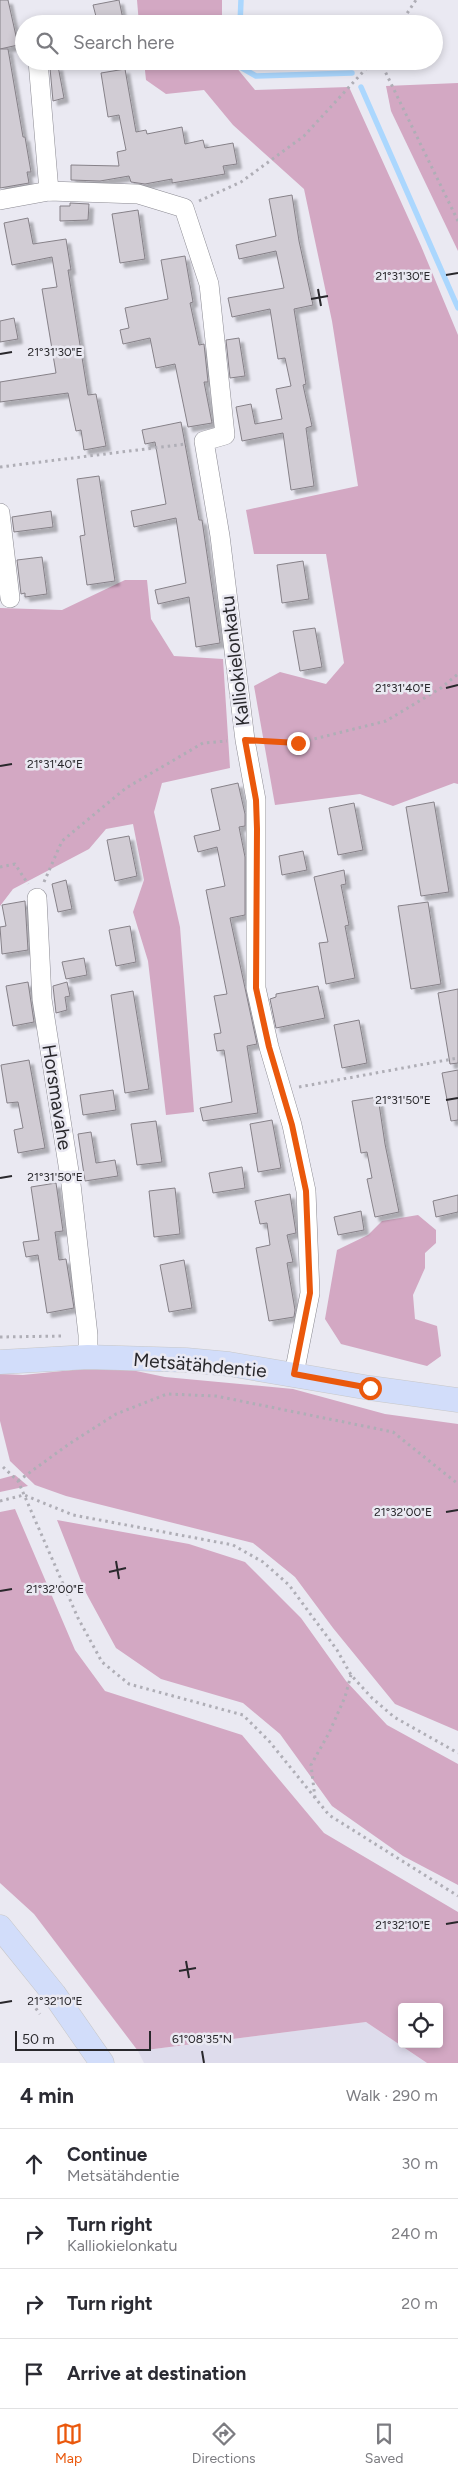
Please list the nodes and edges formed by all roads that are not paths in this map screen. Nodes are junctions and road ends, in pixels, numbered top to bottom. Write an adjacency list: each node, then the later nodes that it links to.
1 (39, 70): 2 (street)
2 (49, 191): 3 (street); 9 (street, Kalliokielonkatu)
3 (0, 200)
4 (0, 513): 5 (street)
5 (10, 598)
6 (37, 898): 7 (street, Horsmavahe)
7 (88, 1357): 8 (main road, Metsätähdentie); 9 (main road, Metsätähdentie)
8 (0, 1362)
9 (294, 1374): 10 (main road, Metsätähdentie)
10 (458, 1400)
11 (0, 1927): 12 (main road)
12 (97, 2061)

